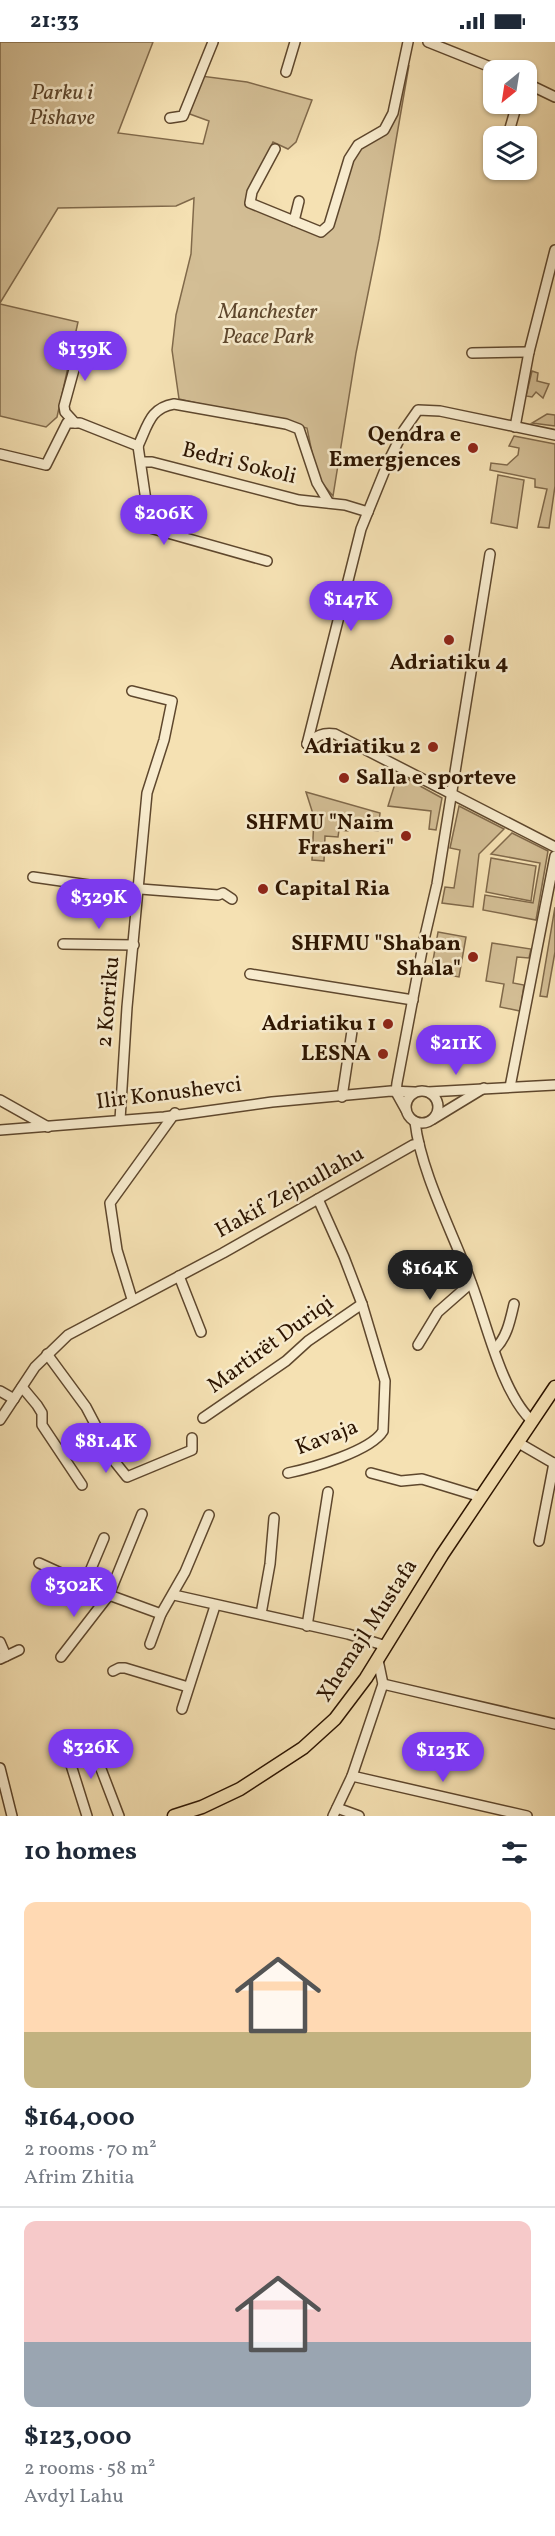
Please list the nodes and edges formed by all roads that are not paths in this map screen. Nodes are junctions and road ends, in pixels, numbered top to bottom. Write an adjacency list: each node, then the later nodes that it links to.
1 (213, 42): 10 (street)
2 (295, 42): 7 (street)
3 (408, 42): 13 (street)
4 (428, 42): 5 (street)
5 (441, 47): 6 (street)
6 (483, 64)
7 (286, 72)
8 (537, 88): 9 (street)
9 (555, 97)
10 (170, 118)
11 (275, 149): 13 (street)
12 (299, 201): 13 (street)
13 (294, 221)
14 (555, 250): 16 (street)
15 (81, 344): 18 (street)
16 (529, 352): 17 (street); 19 (street)
17 (472, 353)
18 (75, 423): 21 (street); 22 (street)
19 (515, 427): 20 (street); 25 (street)
20 (555, 435)
21 (138, 446): 23 (street); 24 (street)
22 (0, 454)
23 (141, 462): 24 (street, Bedri Sokoli); 27 (street)
24 (329, 503): 25 (street, Bedri Sokoli)
25 (368, 512): 29 (street)
26 (490, 554): 29 (street)
27 (267, 561)
28 (132, 692): 33 (street, 2 Korriku)
29 (452, 795): 30 (street); 38 (street)
30 (555, 847)
31 (555, 856): 41 (street)
32 (33, 877): 33 (street)
33 (137, 888): 34 (street); 36 (street, 2 Korriku)
34 (232, 900)
35 (63, 944): 36 (street)
36 (134, 945): 50 (street, 2 Korriku)
37 (250, 974): 38 (street)
38 (413, 1000): 43 (street)
39 (352, 1031): 46 (street)
40 (555, 1085): 41 (street)
41 (510, 1087): 42 (street)
42 (484, 1088): 45 (street); 51 (street)
43 (396, 1092): 44 (street, Ilir Konushevci); 46 (street, Ilir Konushevci); 48 (street)
44 (414, 1092): 45 (street); 48 (street)
45 (428, 1092): 51 (street)
46 (342, 1097): 49 (street, Ilir Konushevci)
47 (0, 1100): 53 (street)
48 (406, 1110): 52 (street)
49 (174, 1115): 50 (street, Ilir Konushevci); 59 (street)
50 (120, 1120): 53 (street, Ilir Konushevci)
51 (431, 1120): 52 (street)
52 (415, 1122): 55 (street)
53 (48, 1127): 54 (street, Ilir Konushevci)
54 (0, 1131)
55 (419, 1144): 56 (street, Hakif Zejnullahu); 58 (street)
56 (318, 1199): 57 (street, Hakif Zejnullahu); 60 (street, Kavaja)
57 (179, 1276): 59 (street, Hakif Zejnullahu); 62 (street)
58 (471, 1283): 63 (street); 64 (street)
59 (132, 1299): 65 (street, Hakif Zejnullahu)
60 (362, 1304): 70 (street, Martirët Duriqi); 76 (street, Kavaja)
61 (514, 1304): 64 (street)
62 (201, 1332)
63 (418, 1344)
64 (495, 1349): 72 (street)
65 (47, 1354): 66 (street, Hakif Zejnullahu); 73 (street)
66 (22, 1387): 69 (street, Hakif Zejnullahu); 78 (street)
67 (555, 1387): 72 (main road, Xhemajl Mustafa)
68 (0, 1391): 69 (street)
69 (14, 1399): 71 (street, Hakif Zejnullahu)
70 (203, 1418)
71 (0, 1420)
72 (531, 1420): 74 (main road, Xhemajl Mustafa)
73 (192, 1438)
74 (517, 1442): 75 (street); 80 (main road, Xhemajl Mustafa)
75 (554, 1463): 85 (street)
76 (288, 1473)
77 (371, 1473): 80 (street)
78 (82, 1485)
79 (328, 1492): 93 (street)
80 (481, 1497): 96 (main road, Xhemajl Mustafa)
81 (142, 1514): 88 (street)
82 (209, 1515): 89 (street)
83 (274, 1518): 92 (street)
84 (104, 1538): 87 (street)
85 (539, 1540)
86 (39, 1563): 87 (street)
87 (85, 1582): 88 (street)
88 (109, 1595): 91 (street); 98 (street)
89 (174, 1595): 90 (street); 91 (street)
90 (215, 1606): 92 (street); 103 (street)
91 (161, 1614): 95 (street)
92 (261, 1614): 93 (street)
93 (307, 1626): 96 (street)
94 (0, 1642): 99 (street)
95 (150, 1644)
96 (386, 1646): 100 (main road, Xhemajl Mustafa)
97 (19, 1650): 99 (street)
98 (62, 1657)
99 (3, 1658)
100 (378, 1660): 102 (street); 114 (main road, Xhemajl Mustafa)
101 (113, 1671): 103 (street)
102 (383, 1684): 105 (street); 109 (street)
103 (188, 1687): 104 (street)
104 (182, 1709)
105 (555, 1724)
106 (88, 1735): 113 (street)
107 (65, 1746): 112 (street)
108 (0, 1768): 111 (street)
109 (352, 1776): 110 (street); 116 (street)
110 (335, 1812): 115 (street)
111 (12, 1816)
112 (87, 1816)
113 (119, 1816)
114 (174, 1816)
115 (359, 1816)
116 (527, 1816)

